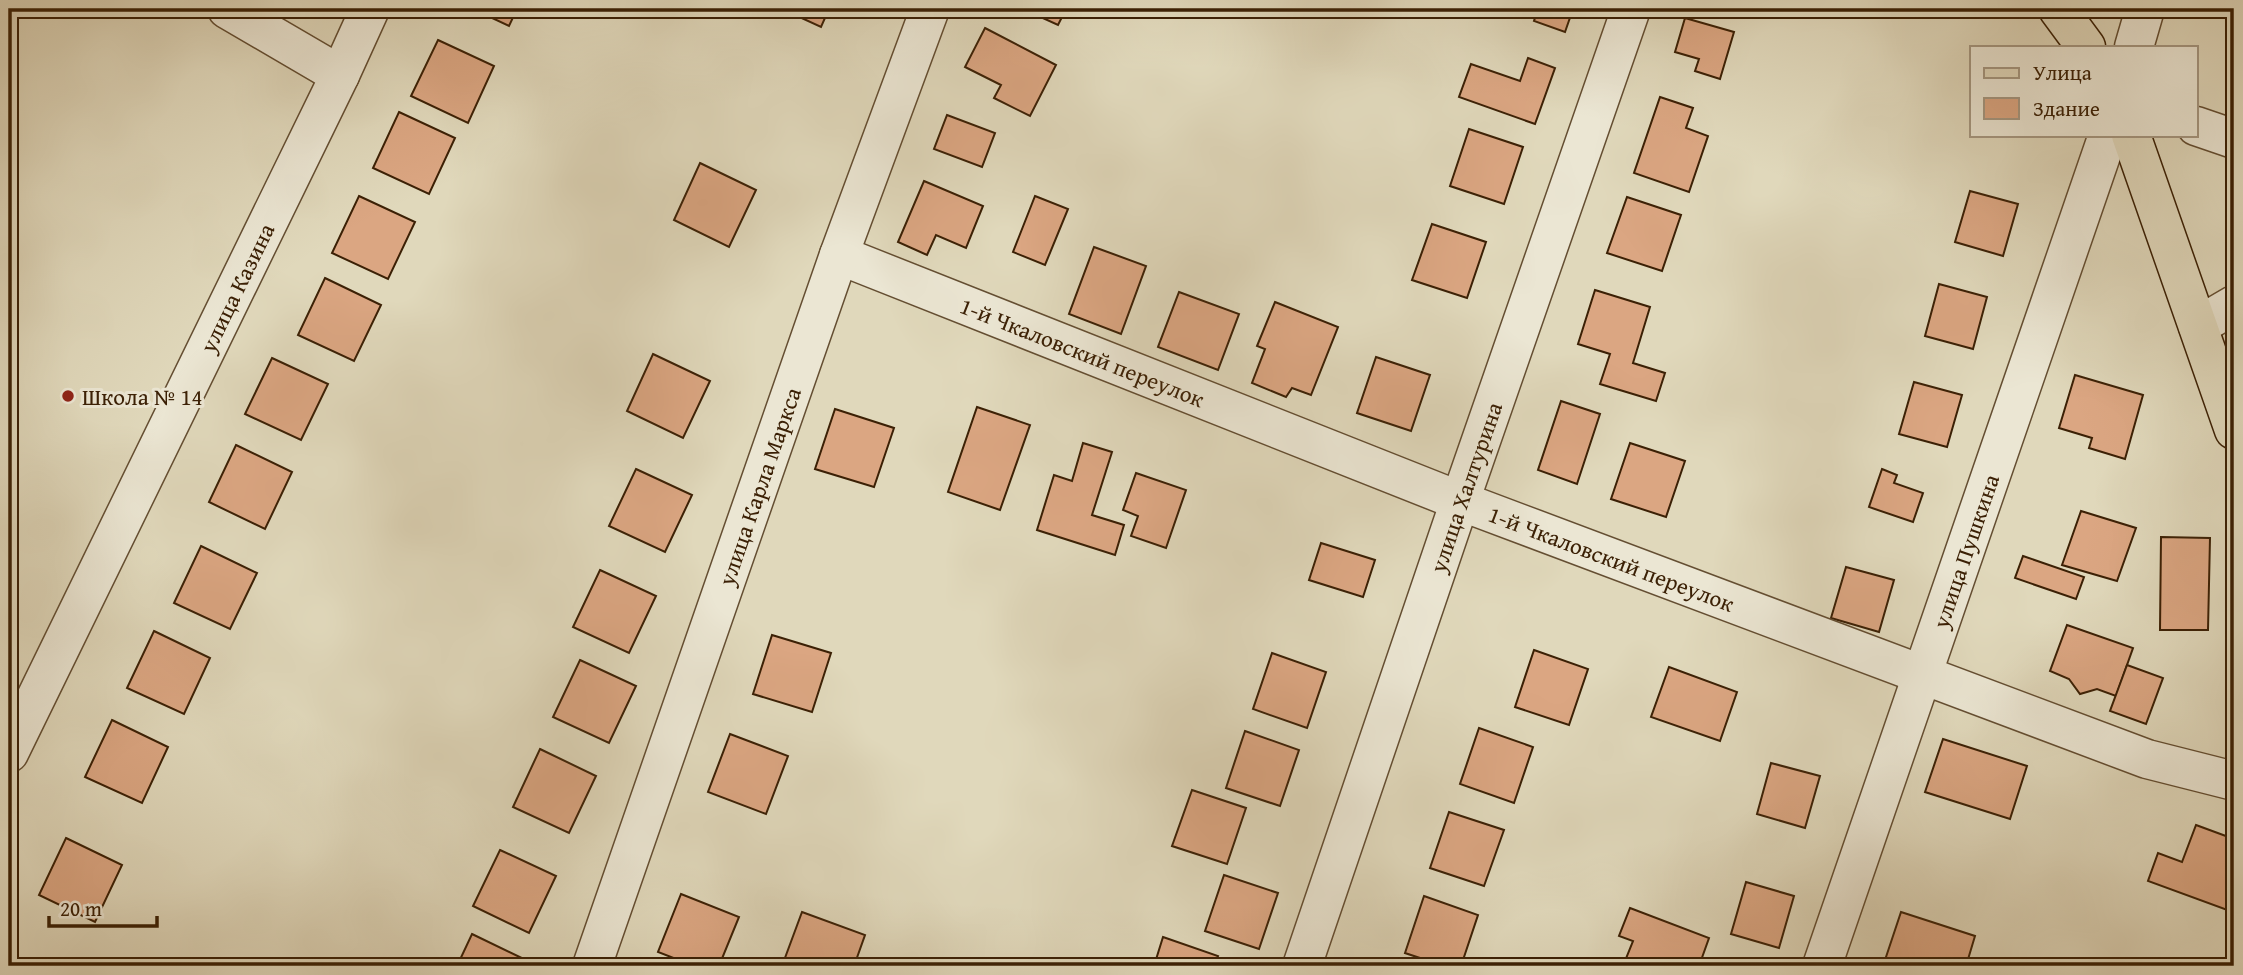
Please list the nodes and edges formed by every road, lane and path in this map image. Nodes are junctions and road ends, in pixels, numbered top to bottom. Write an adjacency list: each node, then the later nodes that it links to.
1 (227, 9): 9 (street)
2 (370, 9): 9 (street, улица Казина)
3 (929, 9): 14 (street, улица Карла Маркса)
4 (1631, 9): 18 (street, улица Халтурина)
5 (2058, 9): 7 (main road)
6 (2145, 9): 8 (street)
7 (2085, 46)
8 (2134, 46)
9 (340, 75): 20 (street, улица Казина)
10 (2198, 127): 13 (street)
11 (2108, 136): 19 (street, улица Пушкина)
12 (2131, 136): 16 (main road)
13 (2234, 139)
14 (839, 255): 18 (street, 1-й Чкаловский переулок); 22 (street, улица Карла Маркса)
15 (2234, 305): 16 (street)
16 (2198, 326): 17 (main road)
17 (2234, 430)
18 (1460, 501): 19 (street, 1-й Чкаловский переулок); 23 (street, улица Халтурина)
19 (1923, 674): 21 (street, 1-й Чкаловский переулок); 24 (street, улица Пушкина)
20 (9, 753)
21 (2234, 781)
22 (592, 966)
23 (1302, 966)
24 (1822, 966)

